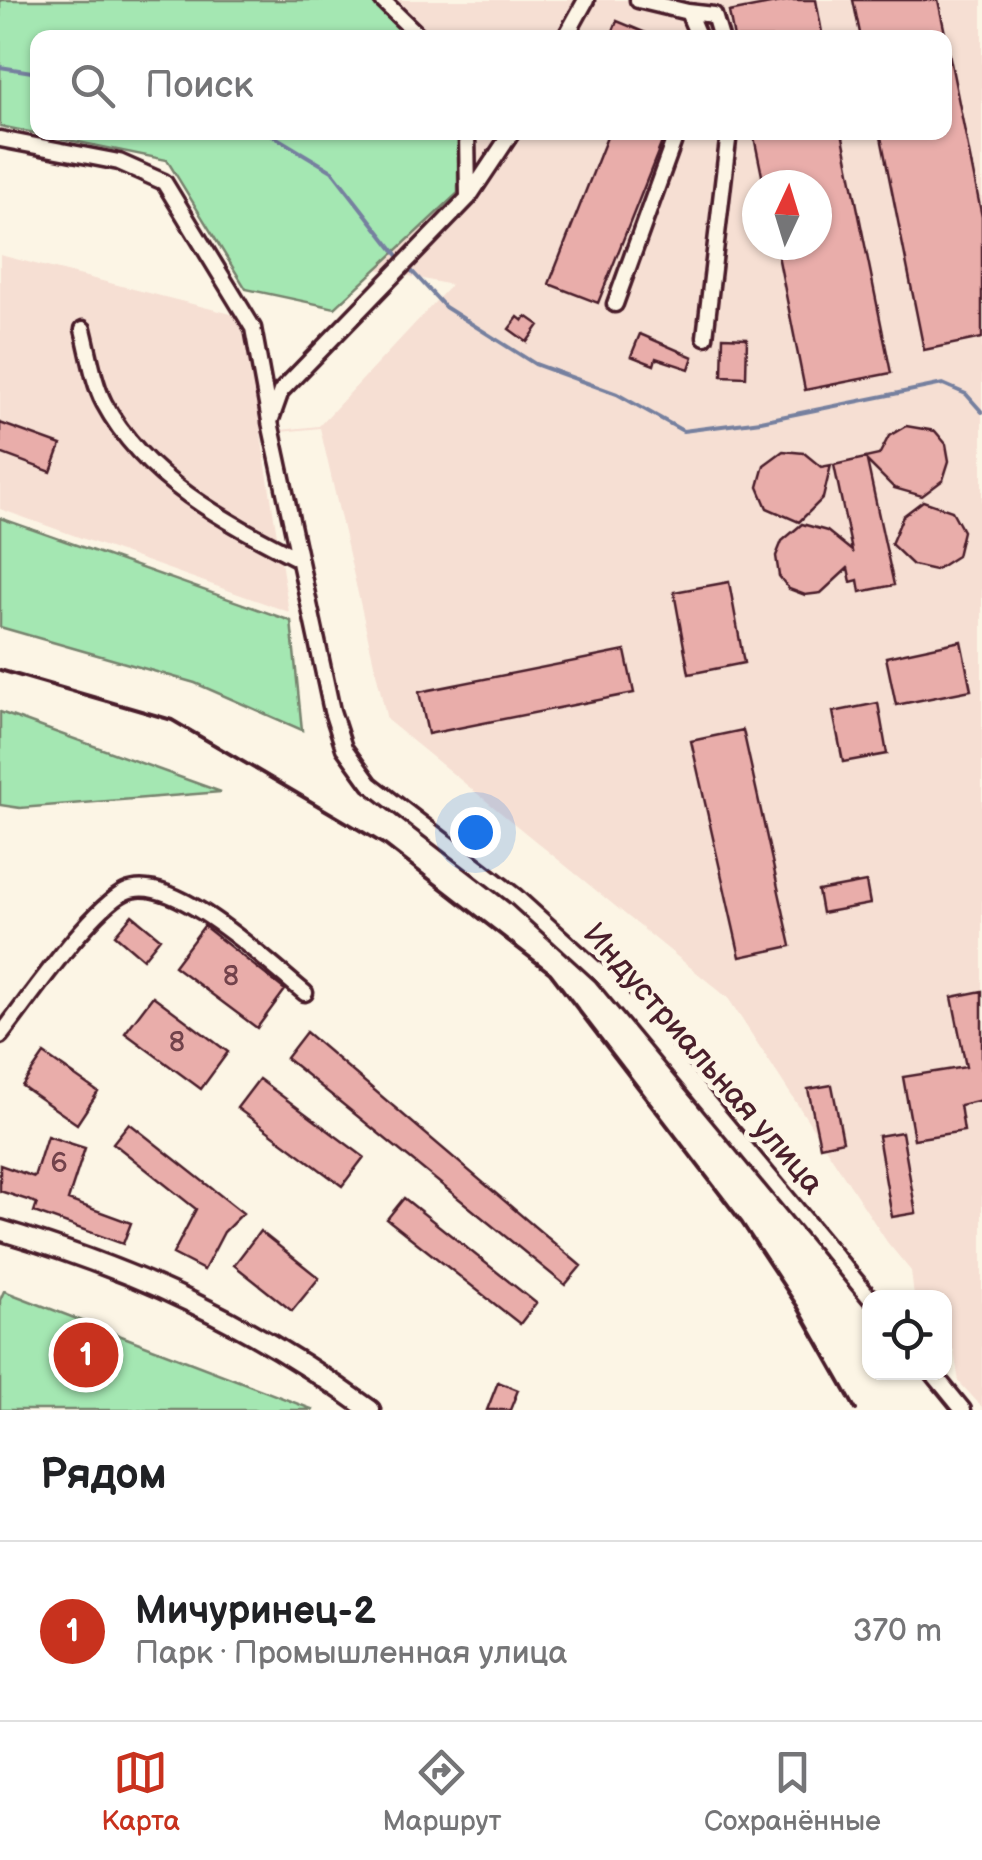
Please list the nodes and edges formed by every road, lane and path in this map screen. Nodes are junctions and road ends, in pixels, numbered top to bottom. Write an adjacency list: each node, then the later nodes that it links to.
1 (382, 0): 5 (street)
2 (586, 0): 6 (street)
3 (638, 0): 4 (street)
4 (688, 12): 7 (street); 8 (street)
5 (413, 30)
6 (569, 30)
7 (696, 30)
8 (719, 30)
9 (0, 139): 18 (street, Индустриальная улица)
10 (467, 140): 14 (street)
11 (507, 140): 14 (street)
12 (674, 140): 15 (street)
13 (728, 140): 17 (street)
14 (468, 198): 18 (street)
15 (615, 304)
16 (82, 329): 19 (street)
17 (705, 337)
18 (270, 422): 19 (street, Индустриальная улица)
19 (299, 559): 23 (street, Индустриальная улица)
20 (305, 993): 21 (street)
21 (0, 1036)
22 (0, 1230): 25 (main road)
23 (863, 1290)
24 (939, 1380): 26 (street)
25 (370, 1410)
26 (963, 1410)

